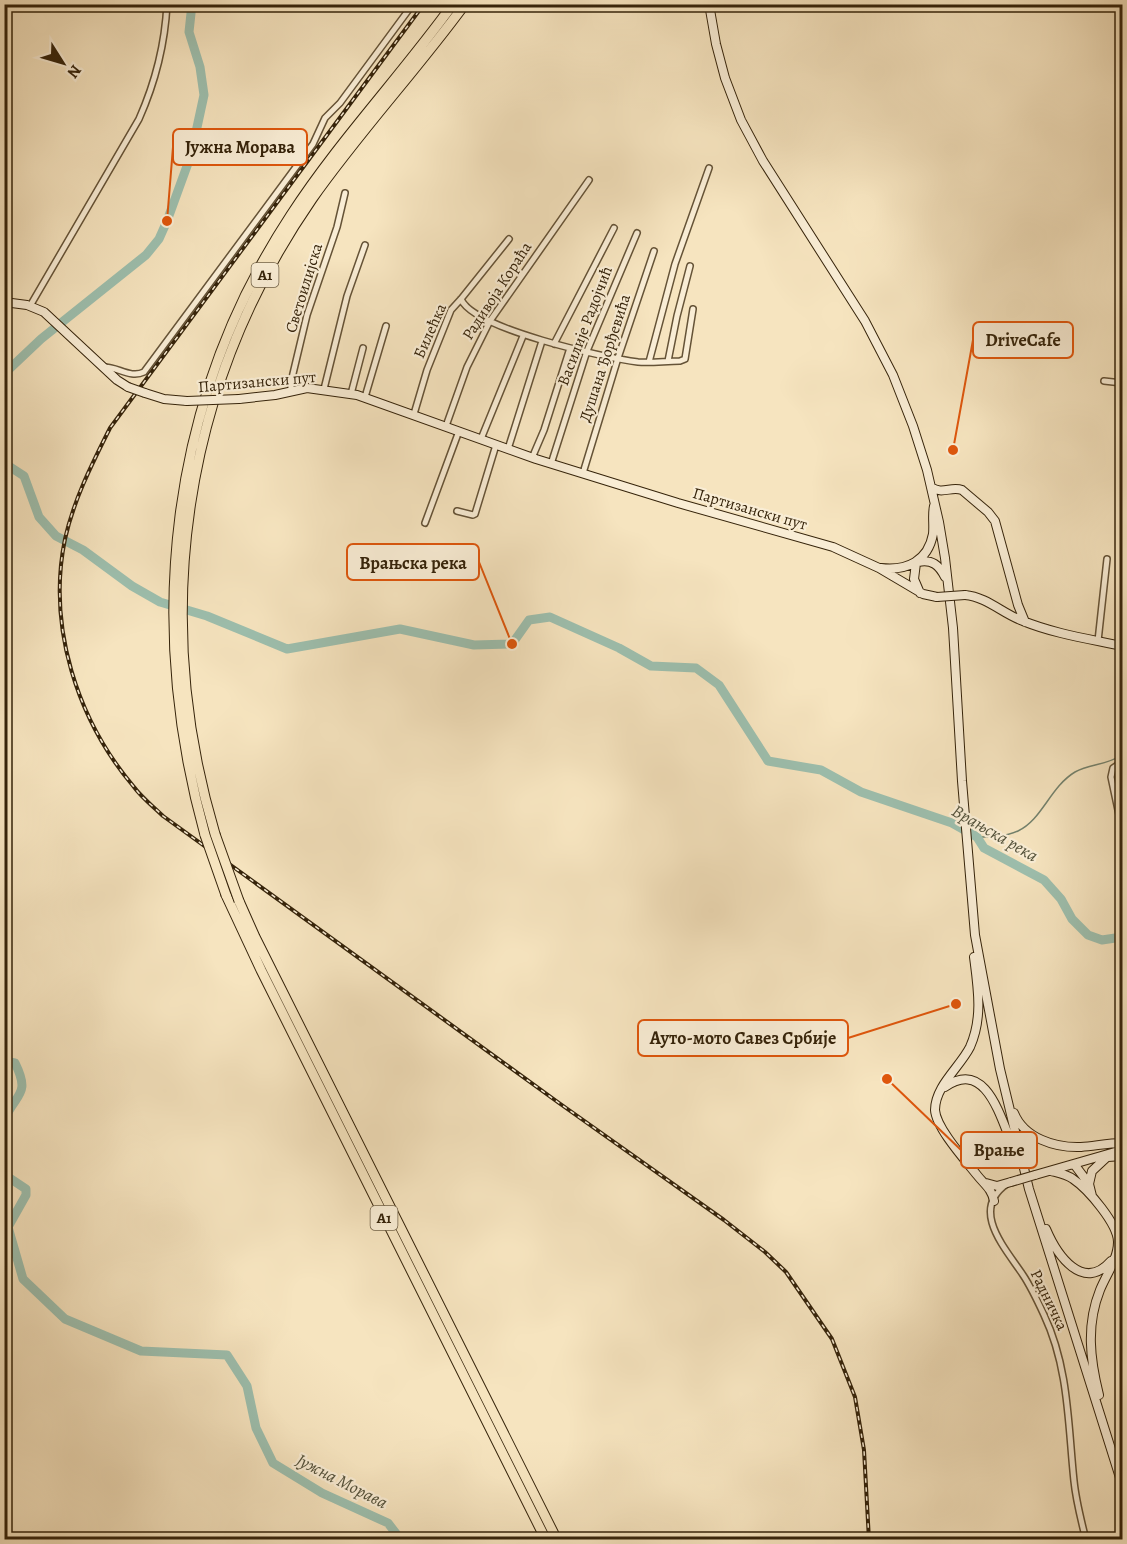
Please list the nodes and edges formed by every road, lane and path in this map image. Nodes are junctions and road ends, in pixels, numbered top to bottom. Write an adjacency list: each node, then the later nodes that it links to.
1 (167, 4): 17 (street)
2 (413, 4): 30 (street)
3 (453, 4): 58 (highway, A1)
4 (465, 4): 58 (highway, A1)
5 (709, 4): 46 (main road)
6 (709, 168): 29 (street)
7 (589, 180): 19 (street, Радивоја Кораћа)
8 (345, 193): 34 (street, Светоилијска)
9 (614, 228): 23 (street)
10 (637, 233): 26 (street, Василије Радојчић)
11 (509, 239): 15 (street, Билећка)
12 (365, 244): 33 (street)
13 (654, 251): 27 (street, Душана Ђорђевића)
14 (690, 266): 28 (street)
15 (461, 299): 19 (street); 37 (street, Билећка)
16 (4, 302): 17 (main road, Партизански пут)
17 (30, 306): 30 (main road, Партизански пут)
18 (693, 309): 28 (street)
19 (490, 321): 21 (street); 38 (street, Радивоја Кораћа)
20 (386, 326): 36 (street)
21 (523, 336): 22 (street); 40 (street)
22 (542, 341): 23 (street); 42 (street)
23 (554, 344): 25 (street)
24 (363, 348): 35 (street)
25 (570, 348): 26 (street); 43 (street)
26 (587, 351): 27 (street); 44 (street, Василије Радојчић)
27 (618, 358): 29 (street); 45 (street, Душана Ђорђевића)
28 (668, 361): 29 (street)
29 (649, 362)
30 (103, 367): 34 (main road, Партизански пут, bridge)
31 (1104, 381): 32 (street)
32 (1122, 383)
33 (324, 389): 34 (main road, Партизански пут); 35 (main road, Партизански пут)
34 (291, 392)
35 (351, 394): 36 (main road, Партизански пут)
36 (365, 397): 37 (main road, Партизански пут)
37 (414, 414): 38 (main road, Партизански пут)
38 (446, 426): 39 (main road, Партизански пут)
39 (459, 431): 40 (main road, Партизански пут); 51 (street)
40 (481, 439): 41 (main road, Партизански пут)
41 (496, 445): 42 (main road, Партизански пут); 49 (street)
42 (508, 449): 43 (main road, Партизански пут)
43 (532, 458): 44 (main road, Партизански пут)
44 (551, 464): 45 (main road, Партизански пут)
45 (583, 473): 54 (main road, Партизански пут)
46 (931, 487): 47 (main road); 48 (main road)
47 (950, 490): 50 (main road); 56 (main road)
48 (935, 502): 50 (main road); 53 (main road)
49 (457, 511)
50 (938, 515): 55 (main road)
51 (425, 523)
52 (1107, 559): 61 (street)
53 (917, 562): 54 (main road); 55 (main road); 57 (main road)
54 (879, 568): 57 (main road, Партизански пут)
55 (948, 583): 66 (main road)
56 (1014, 591): 59 (main road); 60 (main road)
57 (920, 593): 59 (main road, Партизански пут, bridge)
58 (178, 598): 65 (highway, A1)
59 (1005, 611): 60 (main road, Партизански пут)
60 (1025, 622): 61 (main road, Партизански пут)
61 (1098, 641): 62 (main road, Партизански пут)
62 (1122, 646)
63 (1122, 762): 64 (street)
64 (1122, 829)
65 (210, 834): 85 (highway, A1, bridge); 86 (highway, A1, bridge)
66 (975, 934): 67 (main road); 68 (main road)
67 (1000, 1069): 69 (main road); 73 (main road)
68 (938, 1095): 73 (main road); 76 (main road)
69 (1122, 1143)
70 (1122, 1149): 71 (main road)
71 (1106, 1156): 72 (main road); 74 (main road); 78 (main road)
72 (1122, 1156)
73 (1022, 1162): 81 (main road)
74 (1074, 1164): 75 (main road); 78 (main road)
75 (1051, 1171): 77 (main road, bridge); 79 (main road)
76 (983, 1181): 77 (main road); 80 (main road)
77 (1010, 1183): 80 (street)
78 (1089, 1184): 79 (main road)
79 (1094, 1200): 82 (main road)
80 (993, 1201): 87 (street, Радничка)
81 (1038, 1216): 82 (main road); 83 (main road)
82 (1115, 1256): 83 (main road)
83 (1099, 1411): 84 (main road)
84 (1122, 1484)
85 (546, 1539)
86 (557, 1539)
87 (1086, 1539)

